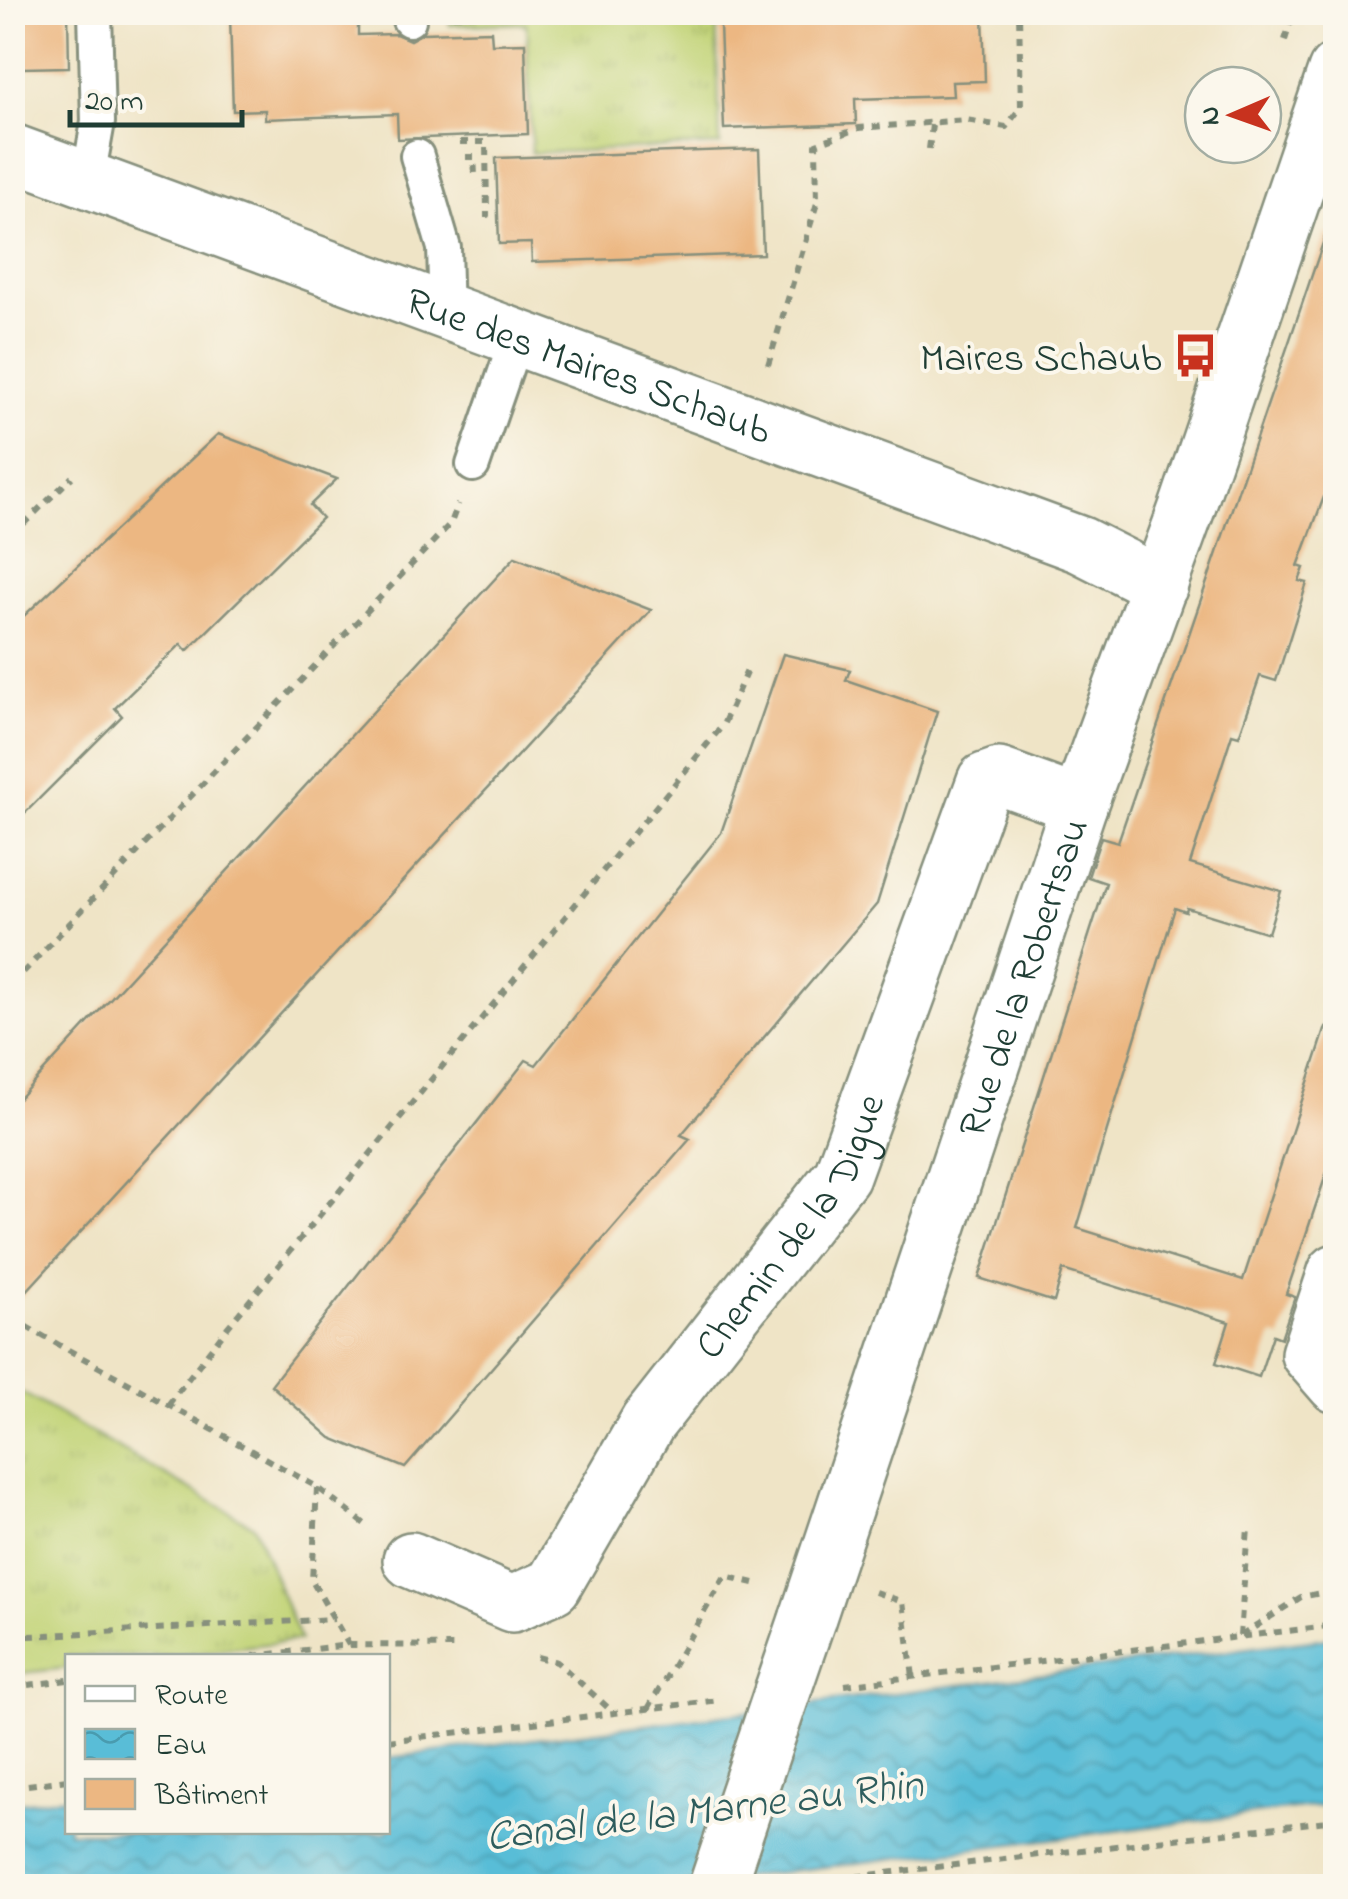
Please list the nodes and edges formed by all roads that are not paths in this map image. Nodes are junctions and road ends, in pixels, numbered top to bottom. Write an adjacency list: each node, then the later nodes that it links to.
1 (95, 12): 5 (lane)
2 (1336, 72): 9 (street, Rue de la Robertsau)
3 (12, 152): 5 (street, Rue des Maires Schaub)
4 (416, 156): 6 (lane)
5 (88, 178): 6 (street, Rue des Maires Schaub)
6 (446, 314): 7 (street, Rue des Maires Schaub)
7 (516, 340): 8 (lane); 9 (street, Rue des Maires Schaub)
8 (472, 465)
9 (1160, 586): 10 (street, Rue de la Robertsau)
10 (1079, 806): 13 (street, Chemin de la Digue); 14 (street, Rue de la Robertsau, bridge)
11 (1336, 1272): 12 (street)
12 (1336, 1385)
13 (411, 1560)
14 (717, 1886)

